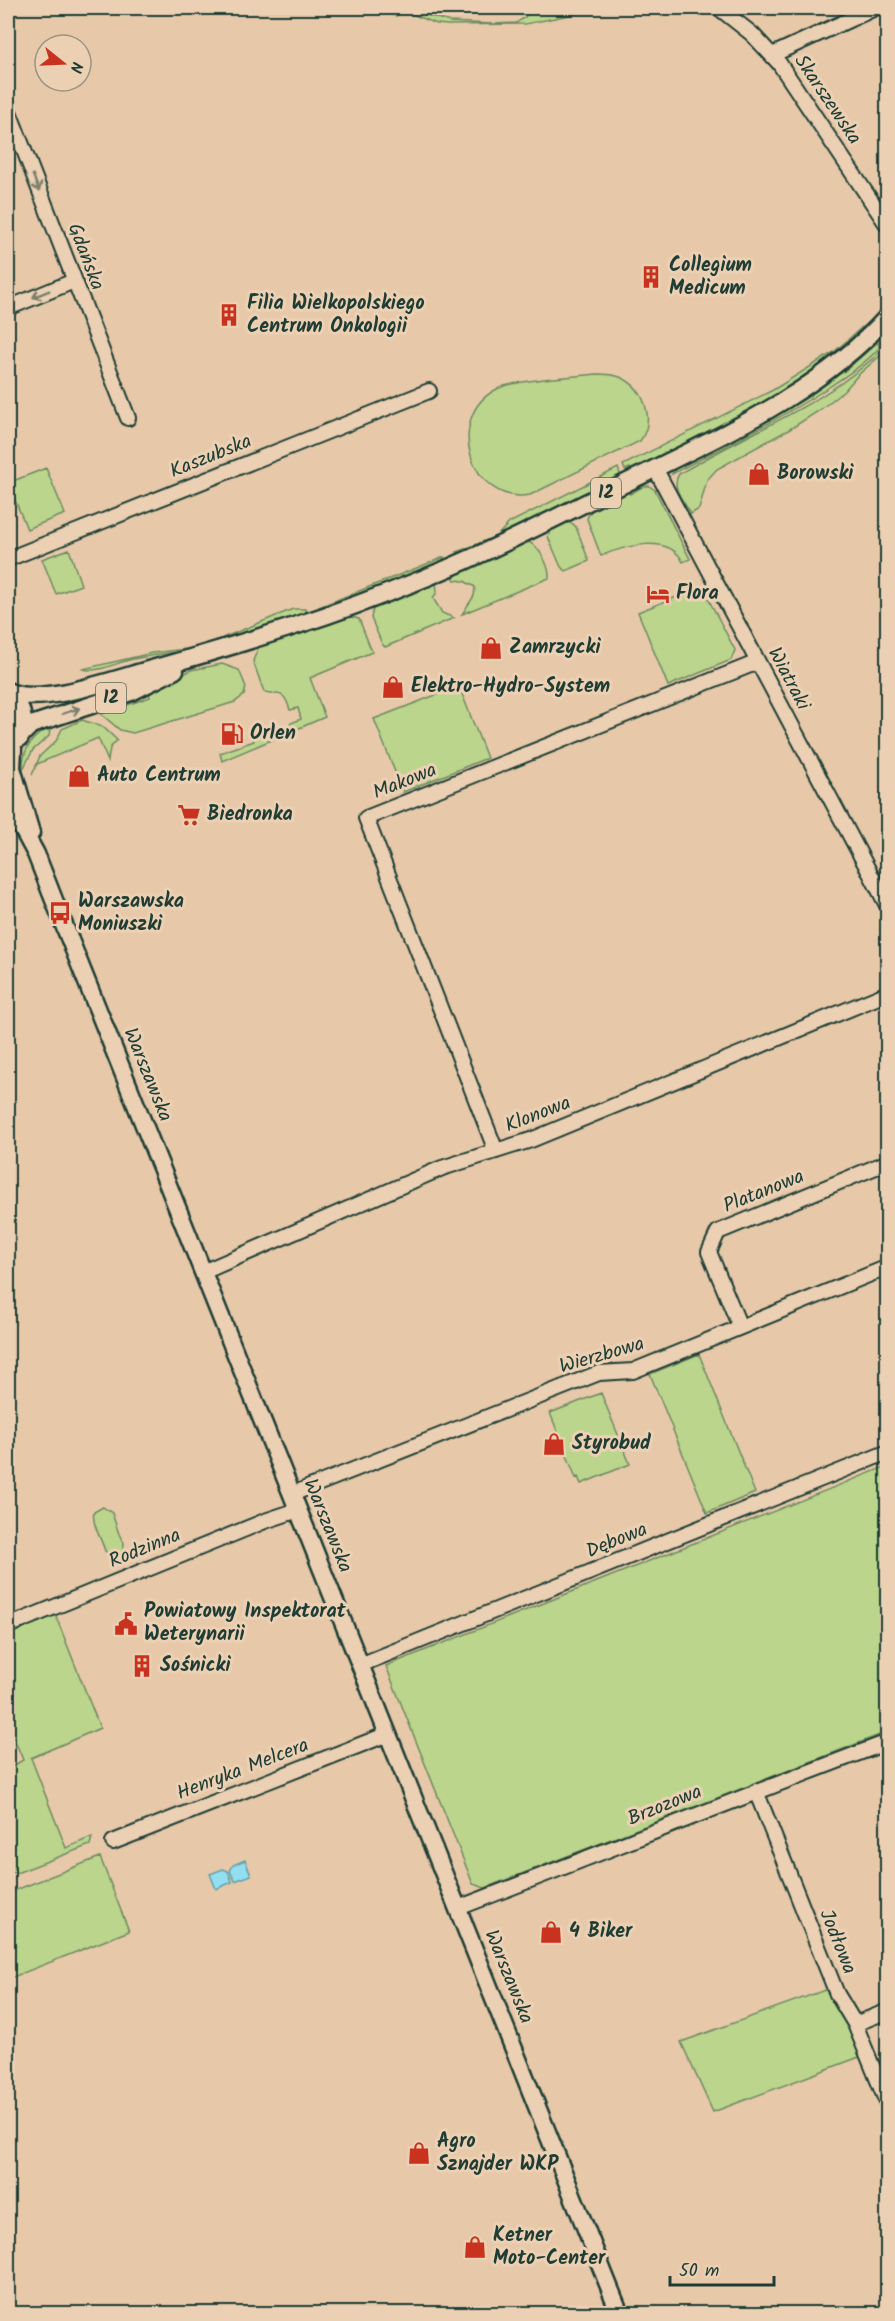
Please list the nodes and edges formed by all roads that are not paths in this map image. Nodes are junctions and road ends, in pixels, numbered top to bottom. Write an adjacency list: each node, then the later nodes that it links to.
1 (719, 8): 3 (street, Skarszewska)
2 (875, 8): 3 (street)
3 (772, 55): 5 (street, Skarszewska)
4 (8, 109): 6 (street, Gdańska, one-way to 6)
5 (888, 226)
6 (74, 281): 7 (street, one-way to 7); 10 (street, Gdańska)
7 (8, 308)
8 (888, 316): 11 (main road, 12)
9 (429, 391): 12 (street, Kaszubska)
10 (128, 418)
11 (656, 468): 13 (main road, 12); 14 (street, Wiatraki)
12 (8, 559)
13 (212, 652): 15 (main road, 12); 16 (main road, 12, one-way to 13)
14 (758, 662): 19 (street, Wiatraki); 21 (street, Makowa)
15 (9, 691): 16 (main road, 12)
16 (14, 746): 18 (main road, Warszawska)
17 (8, 802): 18 (main road, Warszawska)
18 (36, 854): 24 (main road, Warszawska)
19 (888, 907)
20 (888, 993): 21 (street, Klonowa)
21 (496, 1152): 24 (street, Klonowa)
22 (888, 1162): 25 (street, Platanowa)
23 (888, 1267): 25 (street, Wierzbowa)
24 (203, 1272): 27 (main road, Warszawska)
25 (740, 1327): 27 (street, Wierzbowa)
26 (888, 1452): 29 (street, Dębowa)
27 (295, 1502): 28 (street, Rodzinna); 29 (main road, Warszawska)
28 (8, 1626)
29 (360, 1665): 30 (main road, Warszawska)
30 (388, 1734): 33 (street, Henryka Melcera); 34 (main road, Warszawska)
31 (888, 1742): 32 (street, Brzozowa)
32 (756, 1791): 34 (street, Brzozowa); 36 (street, Jodłowa)
33 (113, 1842)
34 (458, 1908): 38 (main road, Warszawska)
35 (888, 2011): 36 (street)
36 (855, 2024): 37 (street, Jodłowa)
37 (888, 2105)
38 (620, 2313)

